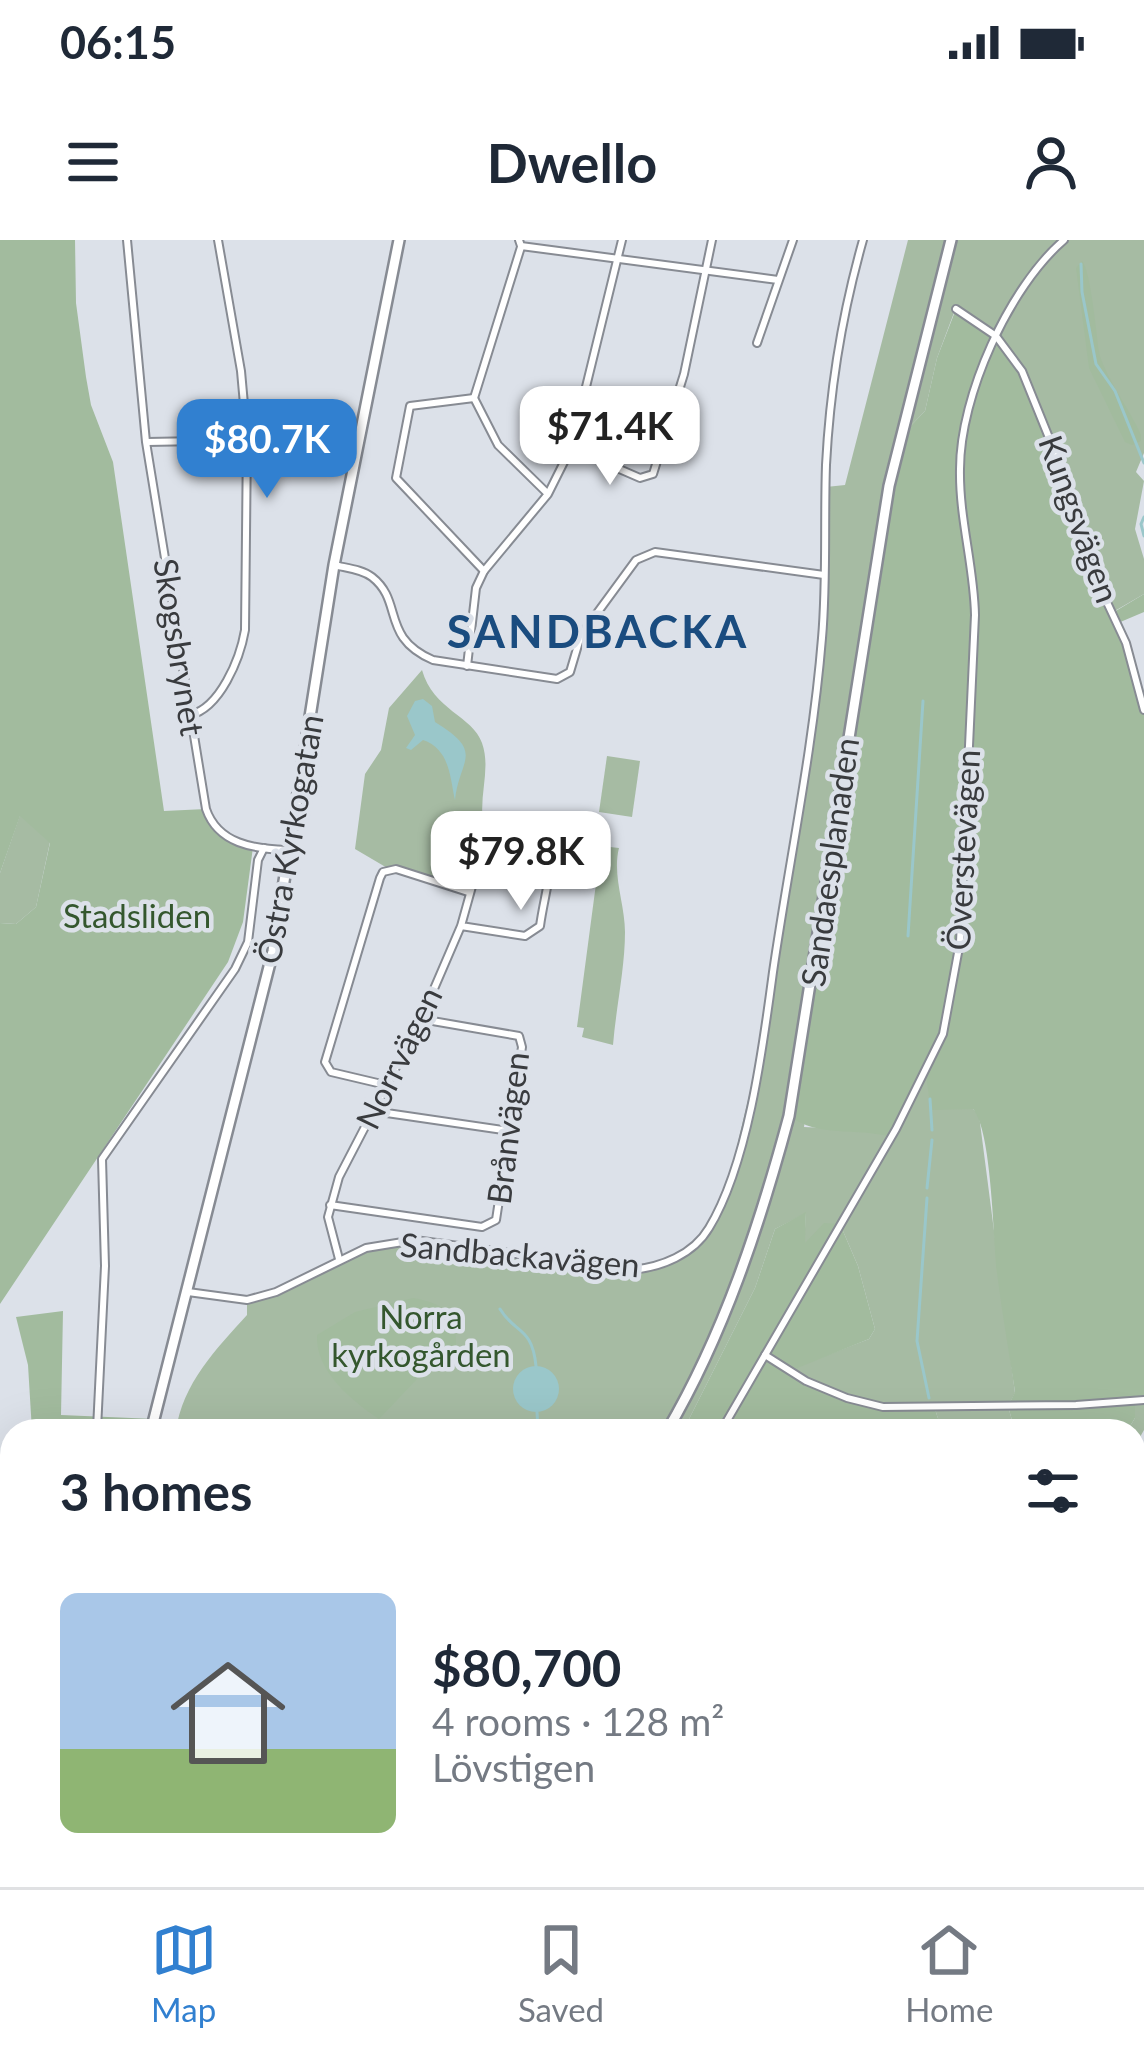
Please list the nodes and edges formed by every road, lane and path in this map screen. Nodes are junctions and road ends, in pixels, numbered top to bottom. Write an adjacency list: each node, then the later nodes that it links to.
1 (127, 240): 20 (street, Skogsbrynet)
2 (218, 240): 18 (street)
3 (399, 240): 19 (main road, Östra Kyrkogatan)
4 (622, 240): 11 (street)
5 (712, 240): 12 (street)
6 (793, 240): 13 (street)
7 (863, 240): 25 (street, Sandbackavägen)
8 (955, 240): 46 (main road, Sandaesplanaden)
9 (1064, 240): 15 (street, Överstevägen)
10 (520, 243): 11 (street); 17 (street)
11 (619, 260): 12 (street); 21 (street)
12 (706, 273): 13 (street); 21 (street)
13 (778, 280): 16 (street)
14 (956, 309): 15 (street)
15 (996, 336): 27 (street, Kungsvägen); 39 (street, Överstevägen)
16 (757, 343)
17 (474, 398): 22 (street); 24 (street)
18 (247, 438): 19 (street); 20 (street); 28 (street)
19 (359, 438): 23 (main road, Östra Kyrkogatan)
20 (146, 442): 28 (street, Skogsbrynet)
21 (571, 448): 22 (street)
22 (548, 494): 24 (street)
23 (334, 565): 26 (street); 30 (main road, Östra Kyrkogatan)
24 (484, 571): 26 (street)
25 (824, 575): 26 (street); 40 (street, Sandbackavägen)
26 (467, 666)
27 (1144, 710)
28 (190, 715): 29 (street, Skogsbrynet)
29 (264, 848): 30 (street, Skogsbrynet); 44 (street)
30 (290, 850): 41 (main road, Östra Kyrkogatan)
31 (468, 892): 32 (street, Norrvägen); 32 (street, Norrvägen); 34 (street)
32 (460, 926): 33 (street, Norrvägen)
33 (422, 1019): 34 (street, Norrvägen); 36 (street, Brånvägen)
34 (386, 1085): 35 (street, Norrvägen)
35 (373, 1111): 36 (street); 37 (street, Norrvägen)
36 (510, 1131): 37 (street, Brånvägen)
37 (330, 1205): 40 (street)
38 (829, 1216): 39 (street)
39 (840, 1223): 42 (street, Överstevägen)
40 (339, 1259): 41 (street, Sandbackavägen)
41 (188, 1292): 45 (main road, Östra Kyrkogatan)
42 (765, 1354): 43 (street); 47 (street, Överstevägen)
43 (1144, 1400)
44 (97, 1419)
45 (154, 1419)
46 (674, 1419)
47 (729, 1419)

